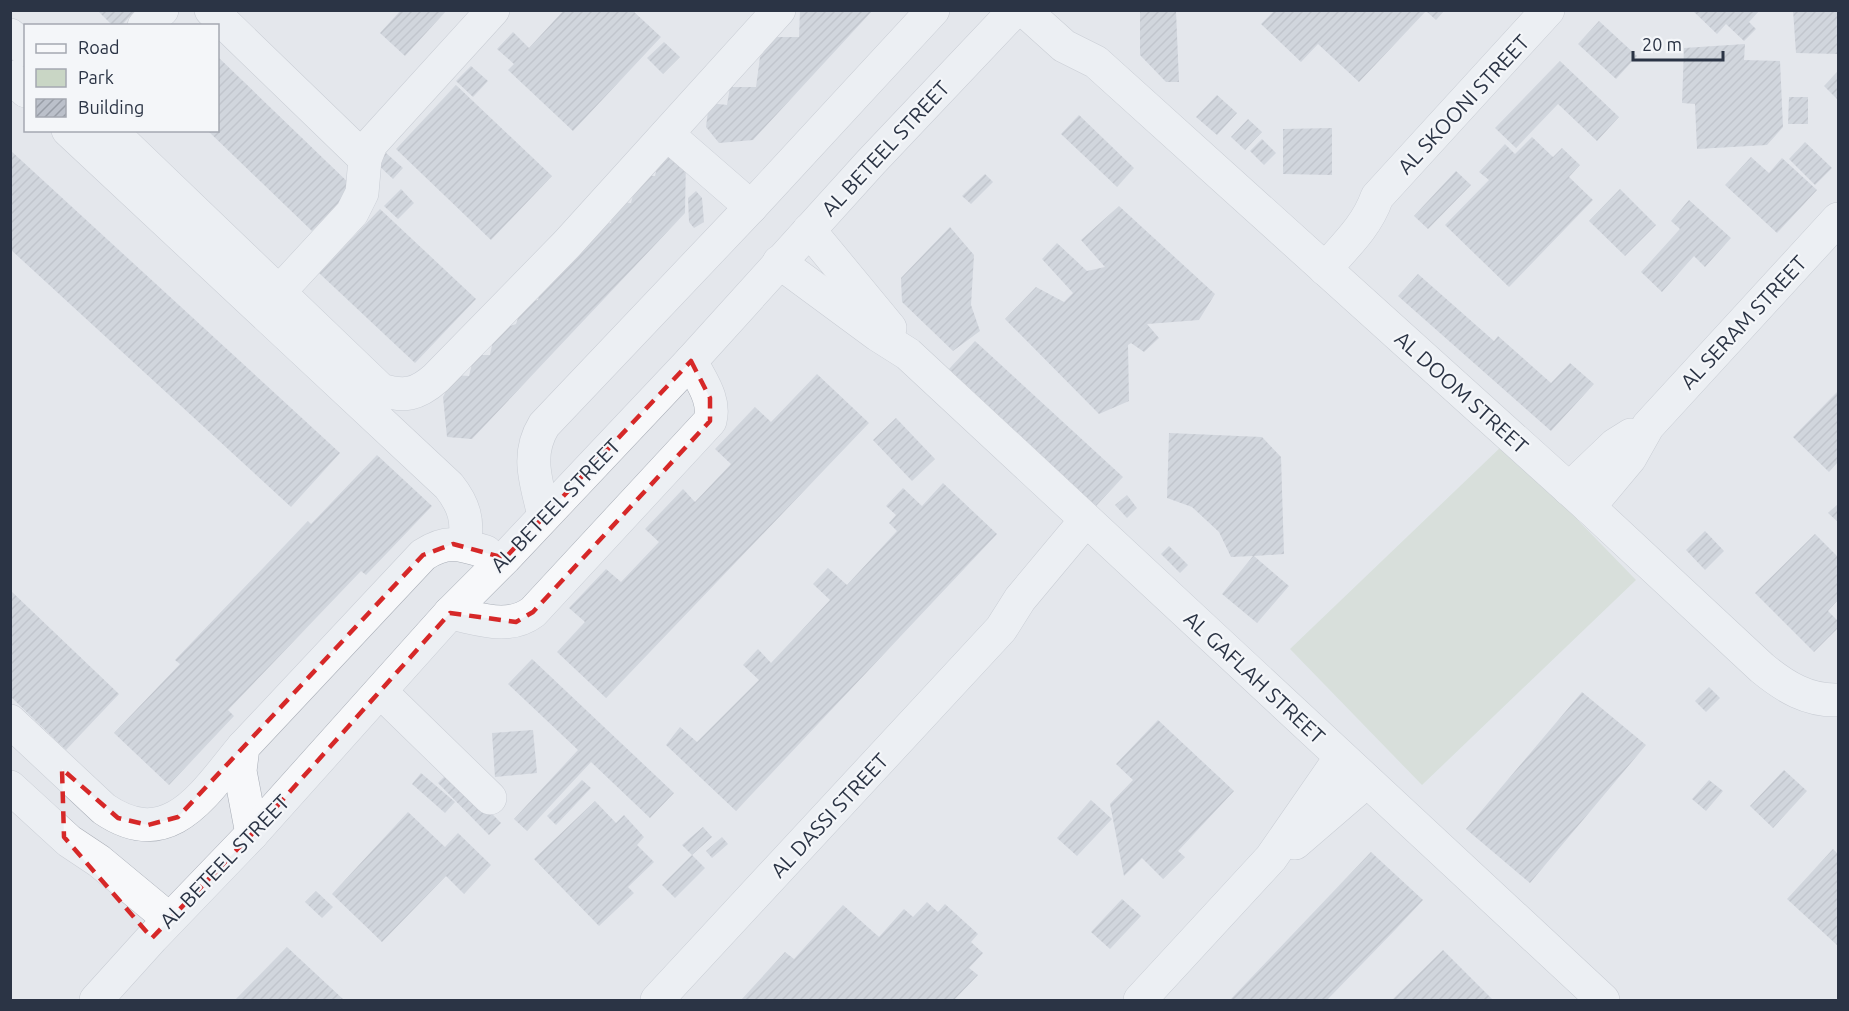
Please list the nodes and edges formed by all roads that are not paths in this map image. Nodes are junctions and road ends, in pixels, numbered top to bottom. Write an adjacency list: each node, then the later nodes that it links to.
1 (162, 10): 10 (street)
2 (211, 10): 19 (street)
3 (494, 10): 19 (street)
4 (779, 10): 18 (street)
5 (933, 10): 20 (street)
6 (1015, 10): 22 (street, AL BETEEL STREET)
7 (1024, 10): 13 (street, AL DOOM STREET)
8 (1059, 10): 13 (street, AL DOOM STREET)
9 (1548, 10): 23 (street, AL SKOONI STREET)
10 (146, 24)
11 (10, 35): 12 (street)
12 (24, 48)
13 (1096, 62): 23 (street, AL DOOM STREET)
14 (10, 77): 15 (street)
15 (24, 89)
16 (70, 132): 31 (street)
17 (112, 132): 25 (street)
18 (668, 134): 20 (street); 25 (street)
19 (365, 159): 25 (street)
20 (751, 207): 29 (street)
21 (1839, 219): 28 (street, AL SERAM STREET)
22 (809, 230): 24 (street, AL BETEEL STREET); 26 (street, AL GAFLAH STREET)
23 (1317, 261): 28 (street, AL DOOM STREET)
24 (779, 262): 26 (street, AL GAFLAH STREET); 27 (street, AL BETEEL STREET)
25 (279, 292)
26 (908, 354): 30 (street, AL GAFLAH STREET)
27 (691, 361): 29 (street, AL BETEEL STREET); 33 (street)
28 (1579, 498): 35 (street, AL DOOM STREET)
29 (544, 516): 32 (street, AL BETEEL STREET)
30 (1096, 529): 38 (street, AL GAFLAH STREET); 48 (street, AL DASSI STREET)
31 (464, 545): 32 (street); 37 (street)
32 (505, 558): 33 (street, AL BETEEL STREET)
33 (450, 613): 34 (street, AL BETEEL STREET)
34 (381, 692): 42 (street); 43 (street, AL BETEEL STREET)
35 (1839, 700)
36 (10, 720): 39 (street)
37 (243, 747): 39 (street); 43 (street)
38 (1341, 757): 40 (street, AL GAFLAH STREET); 45 (street)
39 (62, 769): 44 (street)
40 (1367, 781): 45 (street); 50 (street, AL GAFLAH STREET)
41 (10, 787): 44 (street)
42 (490, 798)
43 (252, 834): 46 (street, AL BETEEL STREET)
44 (67, 839): 46 (street)
45 (1271, 858): 49 (street)
46 (160, 928): 47 (street, AL BETEEL STREET)
47 (96, 1000)
48 (657, 1000)
49 (1140, 1000)
50 (1603, 1000)

